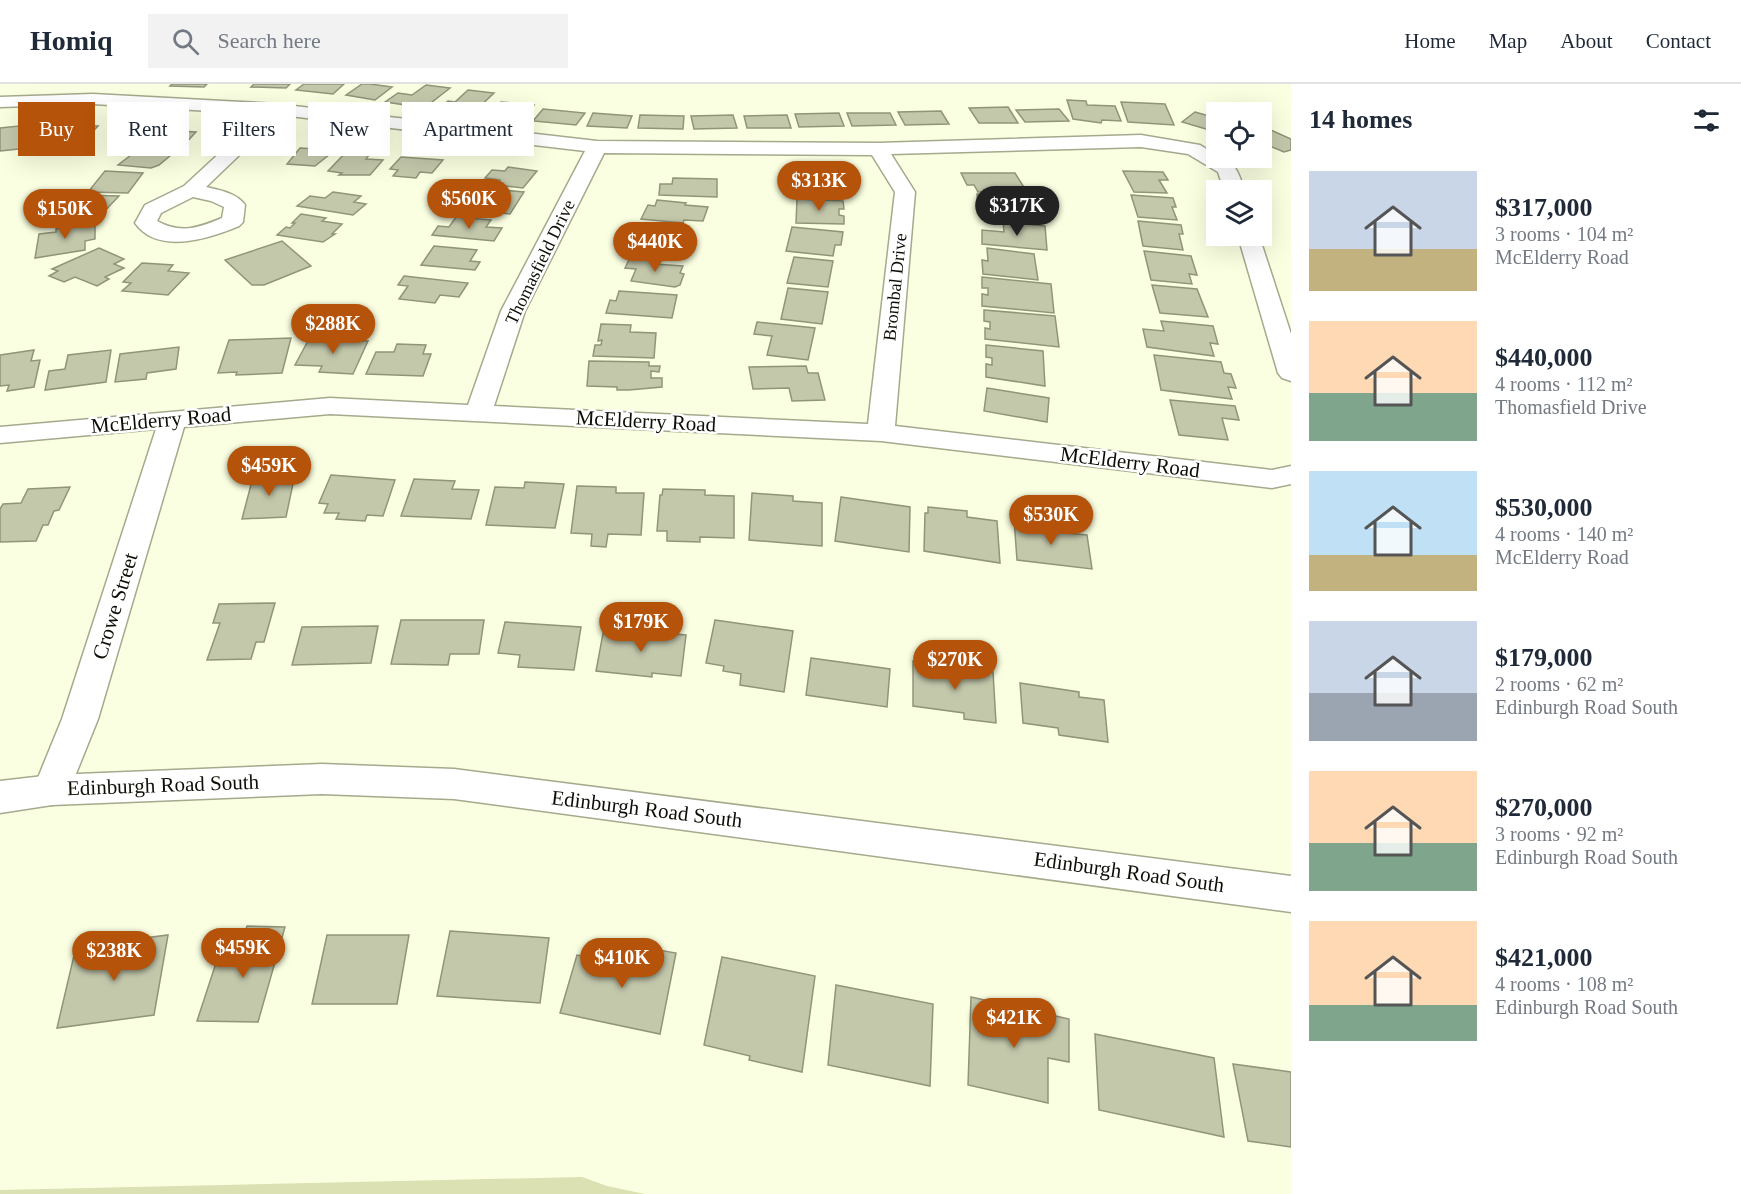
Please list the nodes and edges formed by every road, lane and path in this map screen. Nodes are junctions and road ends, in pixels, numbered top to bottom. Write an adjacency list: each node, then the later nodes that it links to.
1 (107, 84): 2 (street)
2 (93, 99): 3 (street); 4 (street)
3 (0, 102)
4 (201, 105)
5 (296, 111): 6 (street)
6 (597, 147): 7 (street); 13 (street, Thomasfield Drive)
7 (878, 149): 9 (street); 15 (street, Brombal Drive)
8 (227, 156): 10 (street)
9 (1231, 180)
10 (191, 190)
11 (1251, 246): 12 (street)
12 (1291, 373)
13 (478, 413): 14 (street, McElderry Road); 15 (street, McElderry Road)
14 (173, 419): 16 (street, McElderry Road); 18 (street, Crowe Street)
15 (881, 433): 17 (street, McElderry Road)
16 (0, 435)
17 (1291, 475)
18 (51, 790): 19 (street, Edinburgh Road South); 20 (street, Edinburgh Road South)
19 (0, 797)
20 (1291, 894)

